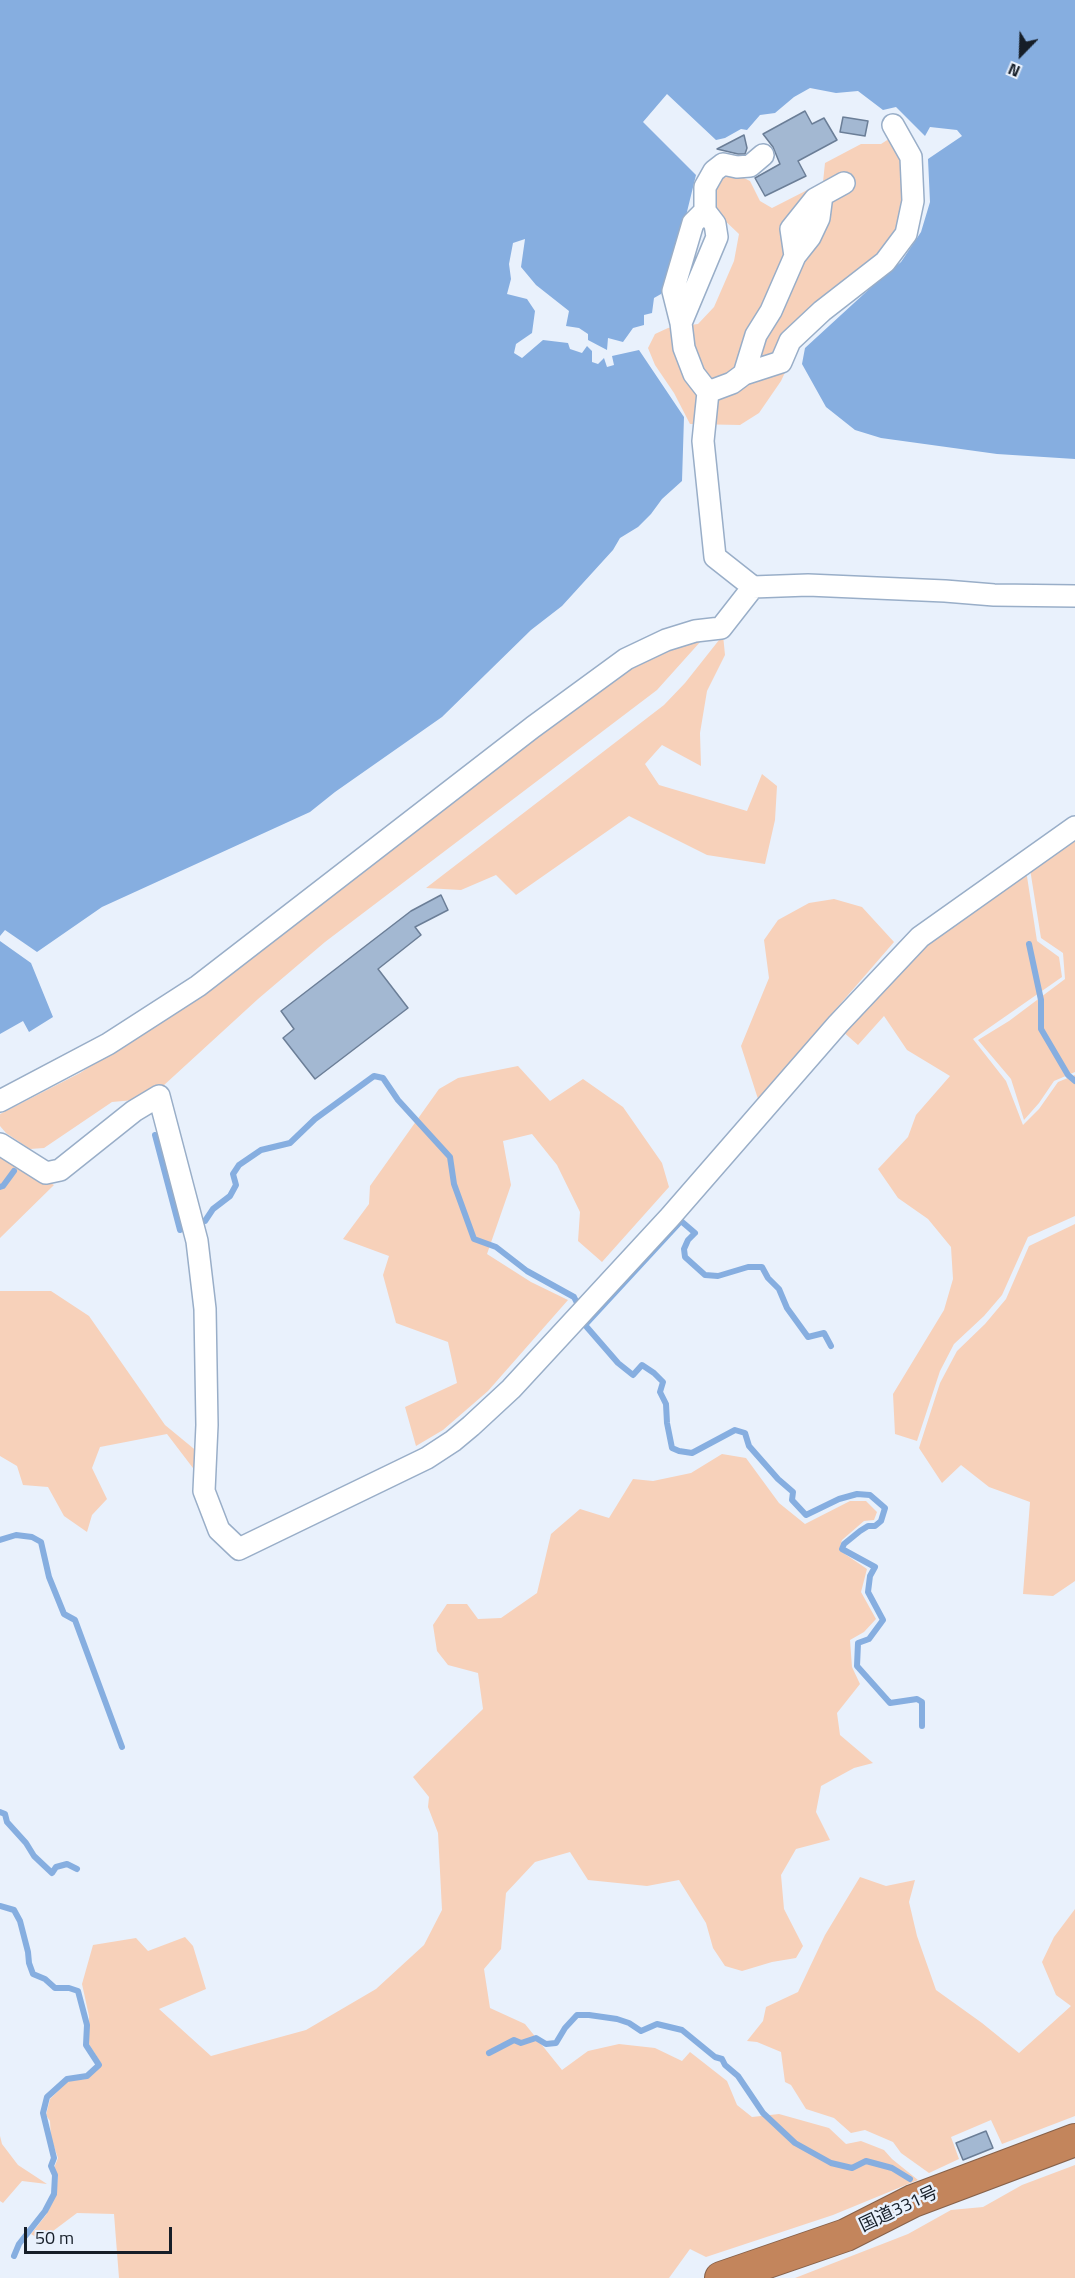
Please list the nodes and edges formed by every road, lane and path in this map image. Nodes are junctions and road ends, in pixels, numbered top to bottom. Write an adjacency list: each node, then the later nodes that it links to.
1 (893, 125): 4 (street)
2 (764, 155): 5 (street)
3 (844, 183): 4 (street)
4 (744, 374): 5 (street)
5 (708, 393): 6 (street)
6 (753, 587): 7 (street); 9 (street)
7 (1075, 596)
8 (1075, 827): 10 (street)
9 (0, 1101)
10 (0, 1144)
11 (1075, 2140): 12 (highway, 国道331号)
12 (721, 2278)

